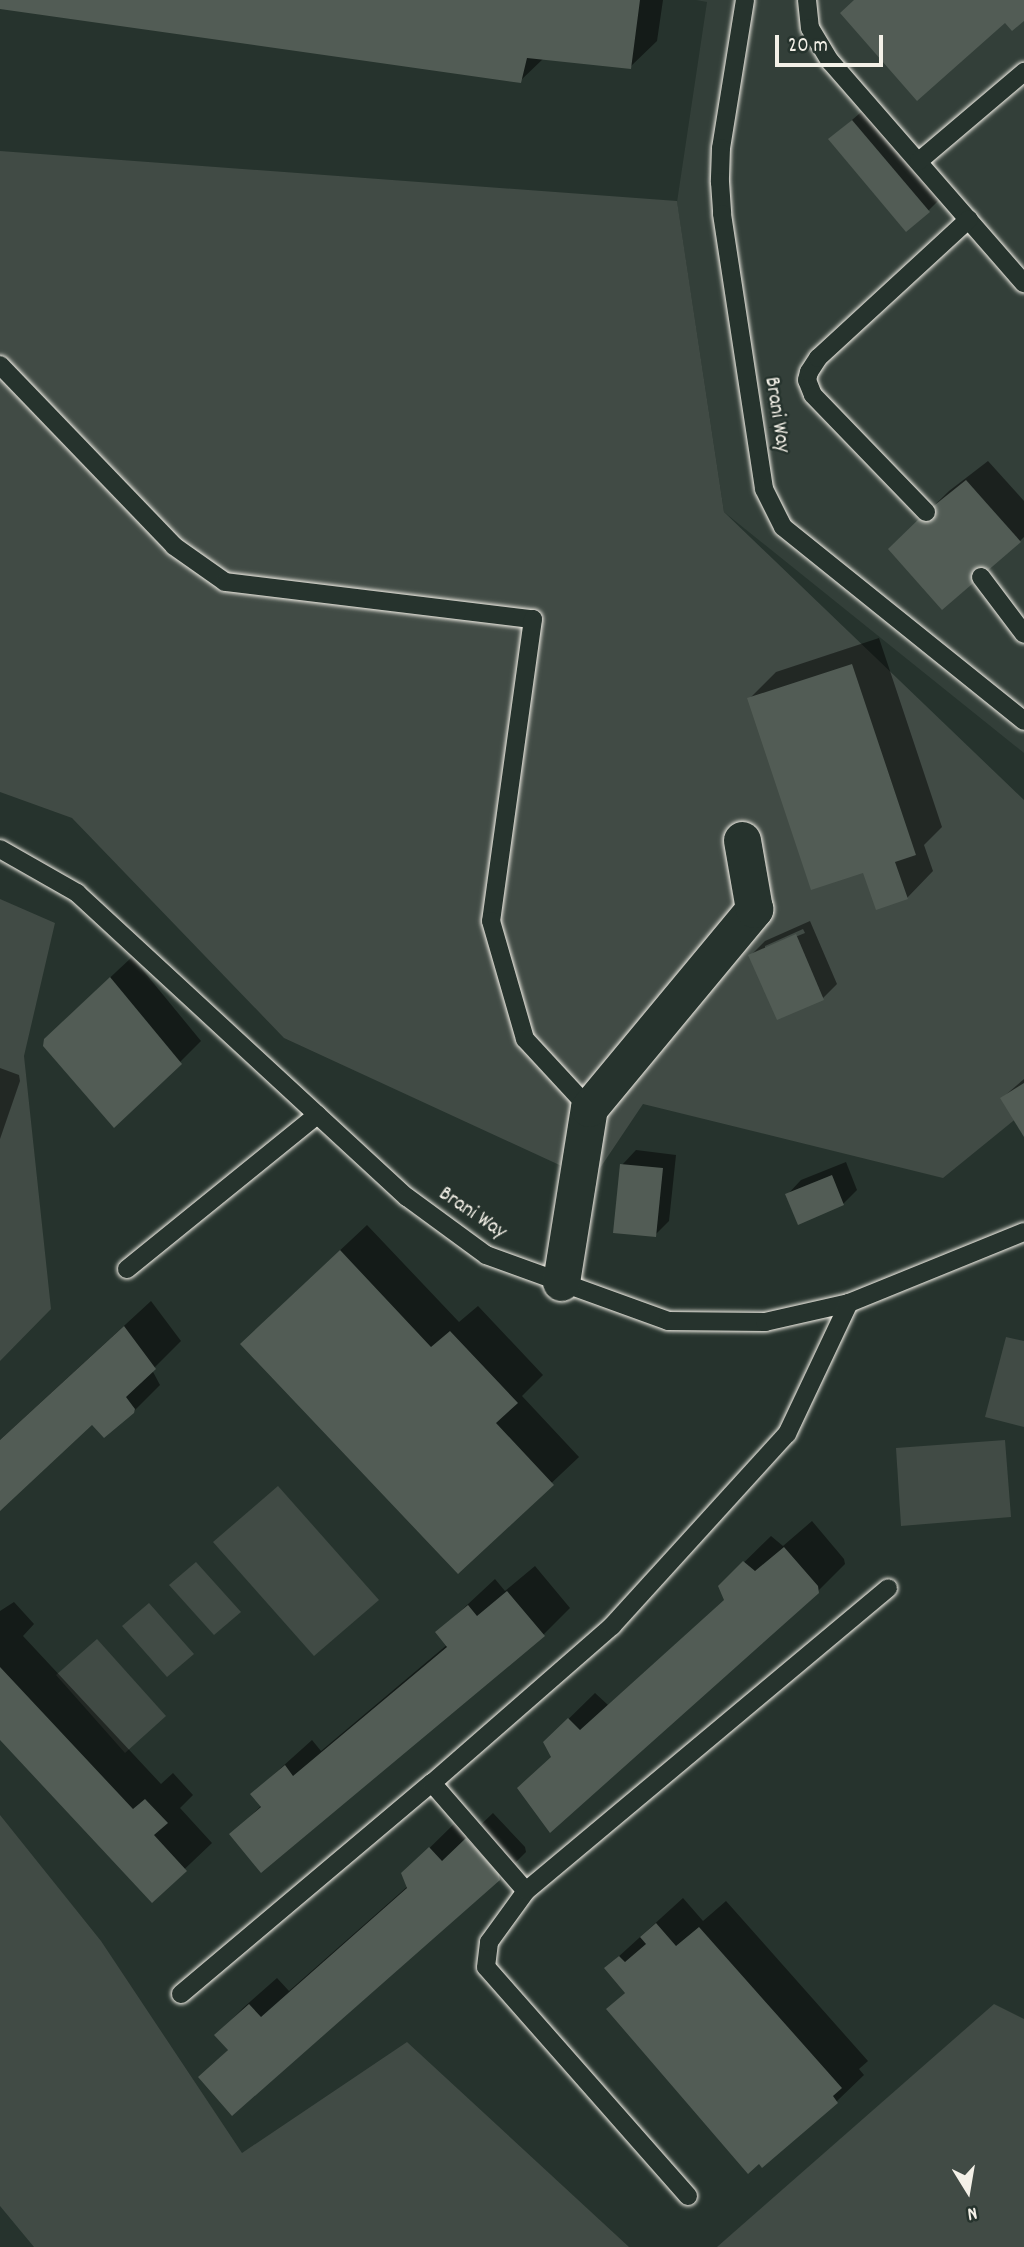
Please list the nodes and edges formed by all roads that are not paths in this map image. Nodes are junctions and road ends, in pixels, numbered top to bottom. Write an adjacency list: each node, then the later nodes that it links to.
1 (745, 0): 11 (lane, Brani Way)
2 (807, 0): 4 (lane)
3 (1024, 72): 4 (lane)
4 (919, 161): 5 (lane)
5 (969, 219): 6 (lane); 8 (lane)
6 (1024, 283)
7 (0, 365): 14 (lane)
8 (926, 512)
9 (981, 578): 10 (lane)
10 (1024, 634)
11 (1024, 721)
12 (742, 840): 14 (street)
13 (0, 849): 15 (lane, Brani Way)
14 (589, 1108): 18 (street)
15 (317, 1115): 17 (lane); 18 (lane, Brani Way)
16 (1024, 1232): 19 (lane, Brani Way)
17 (127, 1269)
18 (561, 1282): 19 (lane, Brani Way)
19 (849, 1303): 21 (lane)
20 (888, 1588): 22 (lane)
21 (432, 1783): 22 (lane); 23 (lane)
22 (526, 1891): 24 (lane)
23 (181, 1994)
24 (688, 2196)

